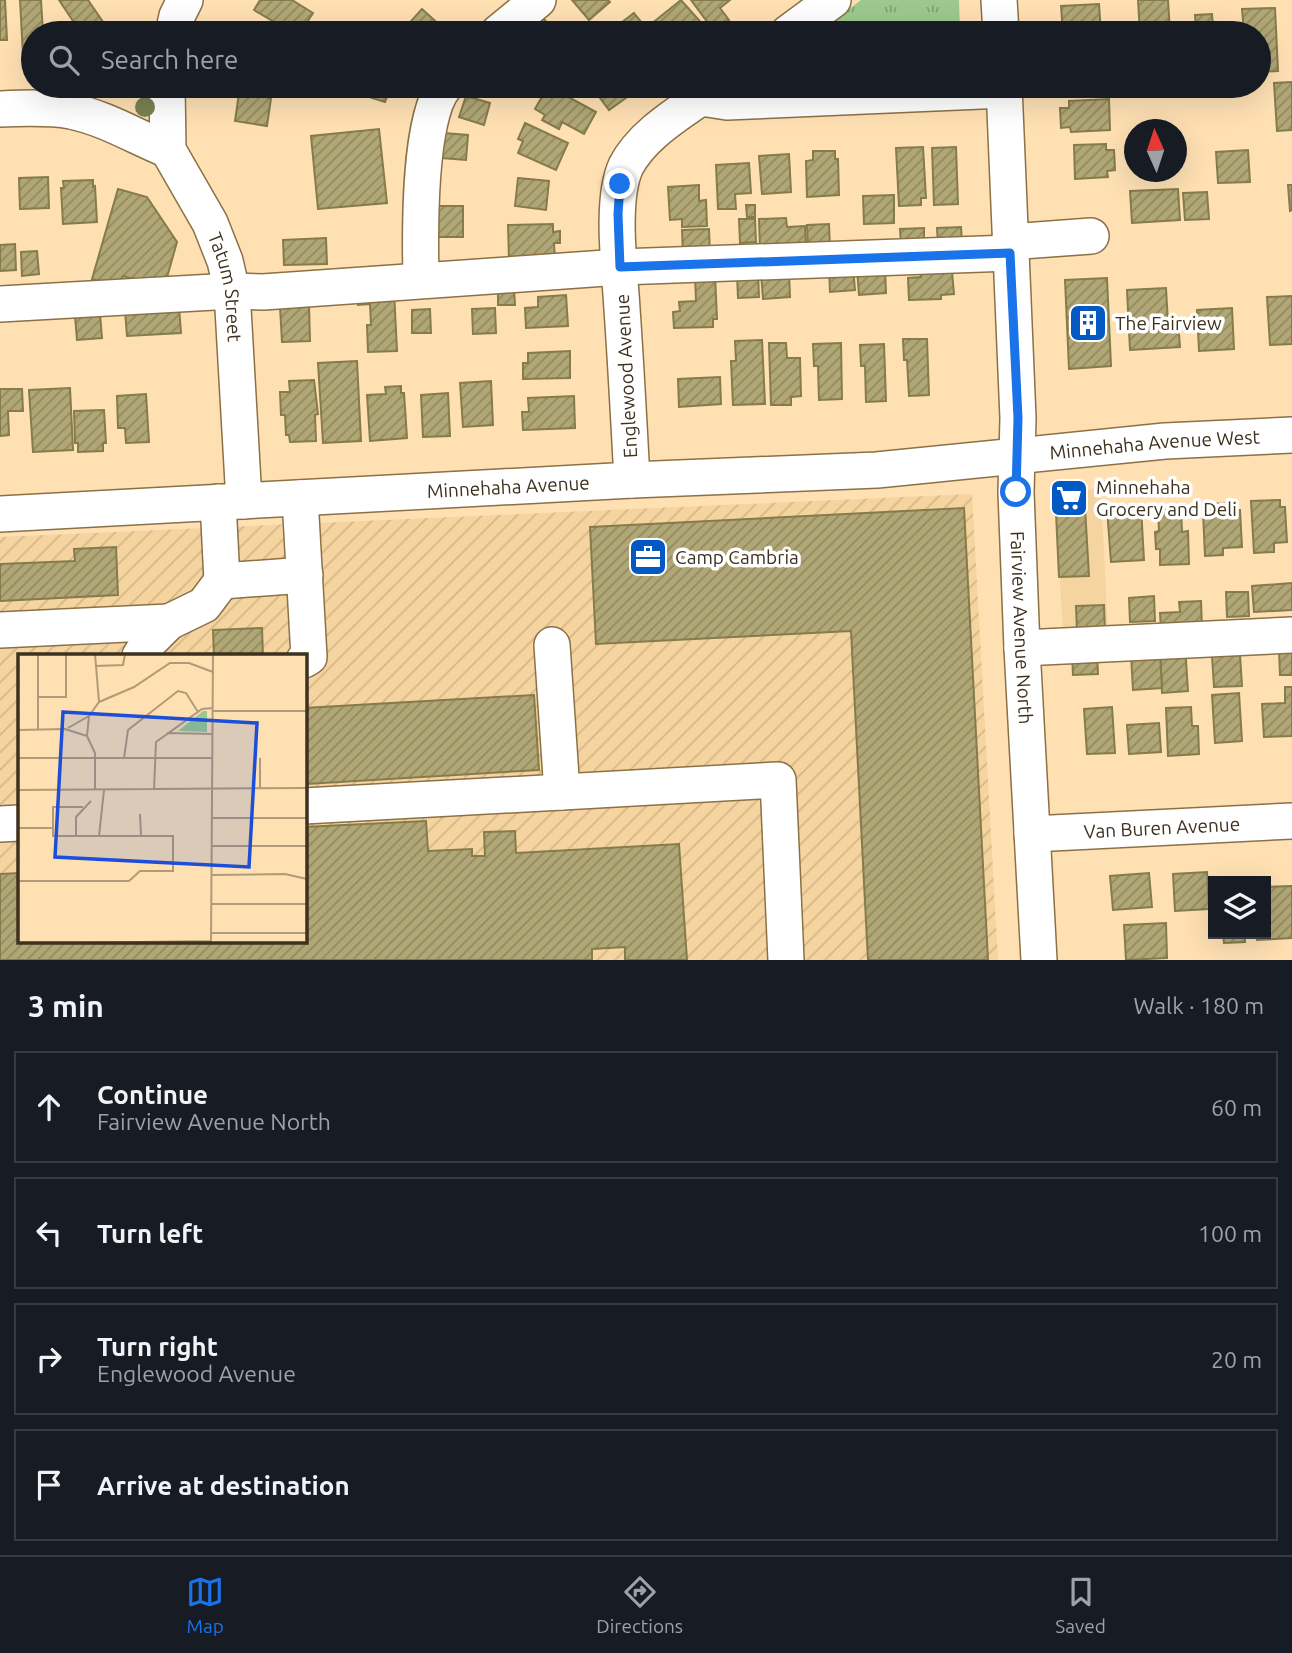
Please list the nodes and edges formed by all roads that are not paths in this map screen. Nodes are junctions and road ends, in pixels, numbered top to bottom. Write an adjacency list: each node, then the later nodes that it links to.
1 (538, 0): 4 (street)
2 (833, 0): 5 (street)
3 (999, 0): 6 (street)
4 (513, 21)
5 (804, 21)
6 (1000, 21)
7 (50, 98): 14 (street)
8 (167, 98): 15 (street, Tatum Street)
9 (438, 98): 19 (street)
10 (701, 98): 18 (street, Englewood Avenue)
11 (720, 98): 12 (street, Englewood Avenue)
12 (806, 98)
13 (1004, 98): 17 (street, Fairview Avenue North)
14 (11, 109): 15 (street)
15 (168, 150): 20 (street, Tatum Street)
16 (1091, 236): 17 (street)
17 (1010, 247): 18 (street); 23 (street, Fairview Avenue North)
18 (620, 267): 19 (street); 24 (street, Englewood Avenue)
19 (421, 279): 20 (street)
20 (232, 291): 21 (street); 26 (street, Tatum Street)
21 (0, 304)
22 (1292, 435): 23 (street, Minnehaha Avenue West)
23 (1017, 455): 24 (street, Minnehaha Avenue); 34 (street, Fairview Avenue North)
24 (632, 480): 25 (street, Minnehaha Avenue)
25 (300, 498): 26 (street, Minnehaha Avenue); 28 (street)
26 (231, 501): 27 (street, Minnehaha Avenue); 29 (street, Tatum Street)
27 (0, 514)
28 (305, 575): 29 (street); 36 (street)
29 (222, 581): 30 (street)
30 (169, 622): 31 (street); 35 (street)
31 (0, 630)
32 (1292, 635): 34 (street)
33 (552, 645): 37 (street)
34 (1022, 648): 42 (street, Fairview Avenue North)
35 (141, 654)
36 (306, 659)
37 (562, 792): 38 (street); 43 (street)
38 (306, 806)
39 (1292, 821): 42 (street, Van Buren Avenue)
40 (18, 822): 41 (street)
41 (0, 824)
42 (1032, 834): 44 (street, Fairview Avenue North)
43 (786, 960)
44 (1039, 960)

